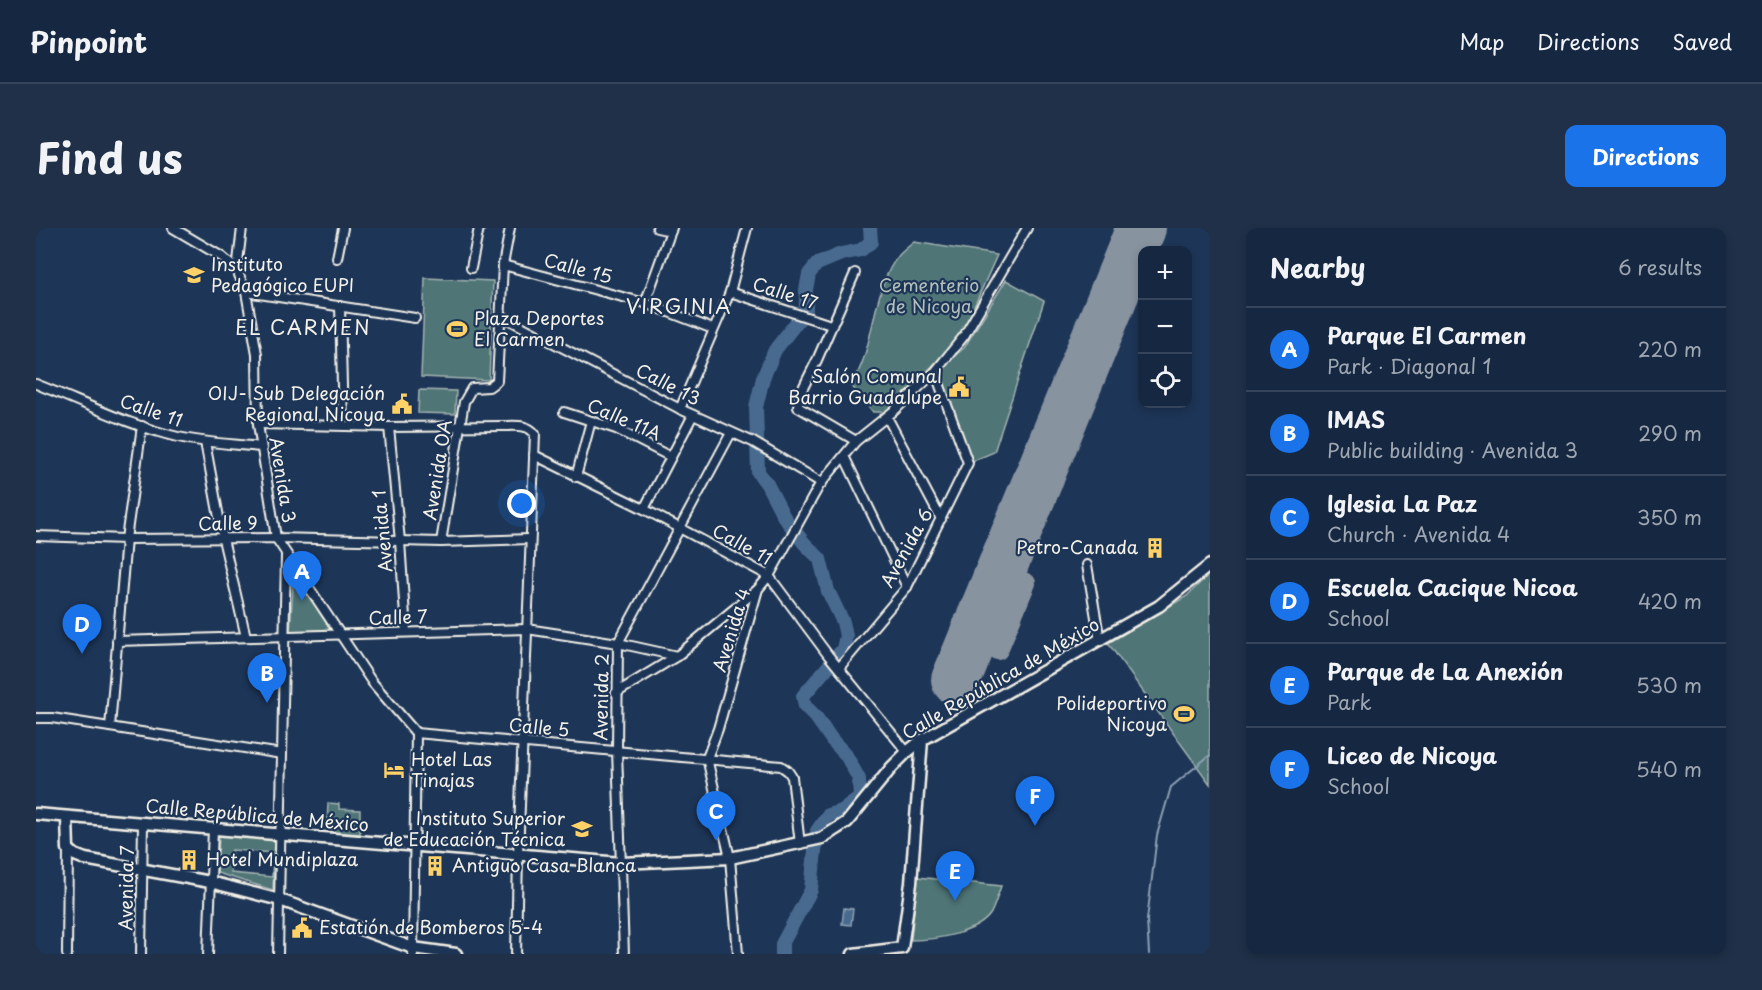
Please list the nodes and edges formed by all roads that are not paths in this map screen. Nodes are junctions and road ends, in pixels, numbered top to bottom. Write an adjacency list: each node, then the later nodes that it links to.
1 (173, 228): 13 (street)
2 (242, 228): 13 (street, Avenida 3)
3 (343, 228): 10 (street)
4 (479, 228): 12 (street)
5 (510, 228): 11 (street)
6 (657, 228): 9 (street)
7 (747, 228): 16 (street)
8 (1027, 228): 23 (street, Avenida 4)
9 (672, 230): 17 (street)
10 (337, 258)
11 (502, 265): 17 (street, Calle 15); 19 (street)
12 (471, 268)
13 (237, 270): 15 (street, Avenida 3)
14 (855, 273): 21 (street)
15 (246, 292): 18 (street); 30 (street, Avenida 3)
16 (730, 292): 21 (street, Calle 17); 22 (street)
17 (645, 303): 22 (street, Calle 15)
18 (340, 306): 20 (street); 31 (street)
19 (500, 315): 25 (street, Calle 13); 34 (street, Avenida 0A)
20 (415, 318)
21 (831, 325): 36 (street)
22 (713, 329): 25 (street)
23 (935, 372): 28 (street, Avenida 4); 45 (street, Avenida 6)
24 (36, 384): 32 (street, Calle 11)
25 (680, 409): 27 (street, Calle 13)
26 (564, 412): 29 (street, Calle 11A)
27 (693, 415): 35 (street, Calle 13); 41 (street)
28 (887, 417): 36 (street, Avenida 4); 45 (street)
29 (591, 421): 41 (street, Calle 11A); 42 (street)
30 (258, 424): 31 (street); 38 (street, Avenida 3)
31 (343, 425): 33 (street)
32 (142, 426): 37 (street, Calle 11); 49 (street)
33 (389, 428): 34 (street); 52 (street, Avenida 1)
34 (461, 428): 39 (street); 53 (street, Avenida 0A)
35 (730, 433): 43 (street, Calle 13); 46 (street, Avenida 2)
36 (856, 441): 40 (street, Avenida 4)
37 (205, 442): 38 (street, Calle 11); 50 (street)
38 (261, 447): 48 (street, Avenida 3)
39 (534, 455): 42 (street, Calle 11); 51 (street)
40 (844, 456): 43 (street, Avenida 4); 58 (street)
41 (671, 457): 44 (street)
42 (576, 477): 44 (street, Calle 11)
43 (822, 483): 57 (street, Avenida 4)
44 (644, 509): 46 (street, Calle 11)
45 (941, 519): 58 (street, Avenida 6)
46 (680, 528): 57 (street, Calle 11); 67 (street, Avenida 2)
47 (36, 536): 49 (street, Calle 9)
48 (276, 538): 50 (street, Calle 9); 52 (street, Calle 9); 54 (street, Avenida 3)
49 (126, 539): 50 (street, Calle 9); 65 (street)
50 (223, 539): 64 (street)
51 (529, 539): 53 (street, Calle 9); 60 (street)
52 (400, 541): 53 (street, Calle 9); 61 (street, Avenida 1)
53 (441, 542)
54 (286, 555): 62 (street, Avenida 3); 63 (street)
55 (1088, 565): 66 (street)
56 (1210, 565): 66 (main road, Calle República de México)
57 (769, 576): 59 (street, Avenida 4); 69 (street, Calle 11)
58 (907, 587): 69 (street, Avenida 6)
59 (758, 589): 68 (street); 79 (street, Avenida 4)
60 (527, 629): 61 (street, Calle 7); 67 (street, Calle 7); 75 (street)
61 (406, 632): 62 (street, Calle 7)
62 (342, 635): 63 (street, Calle 7); 73 (street, Avenida 3)
63 (284, 636): 64 (street, Calle 7); 78 (street)
64 (246, 637): 65 (street, Calle 7)
65 (117, 641): 72 (street)
66 (1100, 641): 74 (main road, Calle República de México)
67 (618, 643): 68 (street, Calle 7); 70 (street, Avenida 2)
68 (677, 656): 70 (street)
69 (837, 666): 77 (street, Calle 11)
70 (616, 693): 76 (street, Avenida 2)
71 (36, 718): 72 (street)
72 (110, 727): 78 (street)
73 (416, 733): 75 (street, Calle 5); 86 (street)
74 (922, 740): 77 (main road, Calle República de México); 95 (main road)
75 (523, 742): 76 (street, Calle 5); 88 (street)
76 (617, 750): 79 (street, Calle 5); 90 (street, Avenida 2)
77 (907, 752): 85 (main road, Calle República de México)
78 (282, 754): 84 (street)
79 (706, 758): 85 (street, Calle 5); 89 (street)
80 (36, 814): 81 (main road, Calle República de México)
81 (67, 817): 82 (main road, Calle República de México); 87 (main road)
82 (143, 823): 83 (main road, Calle República de México); 91 (street, Avenida 7)
83 (213, 829): 84 (main road, Calle República de México); 92 (street)
84 (280, 835): 86 (main road, Calle República de México); 93 (street)
85 (805, 843): 89 (main road, Calle República de México)
86 (415, 844): 88 (main road, Calle República de México); 94 (street)
87 (68, 849): 91 (main road); 96 (street)
88 (518, 855): 90 (main road, Calle República de México); 101 (street)
89 (730, 858): 90 (main road, Calle República de México); 103 (street)
90 (621, 863): 102 (street, Avenida 2)
91 (141, 871): 92 (main road); 97 (street, Avenida 7)
92 (210, 882): 93 (main road); 98 (street)
93 (280, 900): 94 (main road); 99 (street)
94 (413, 951): 100 (main road)
95 (902, 951): 104 (main road)
96 (67, 954)
97 (141, 954)
98 (208, 954)
99 (278, 954)
100 (456, 954)
101 (516, 954)
102 (624, 954)
103 (738, 954)
104 (853, 954)

